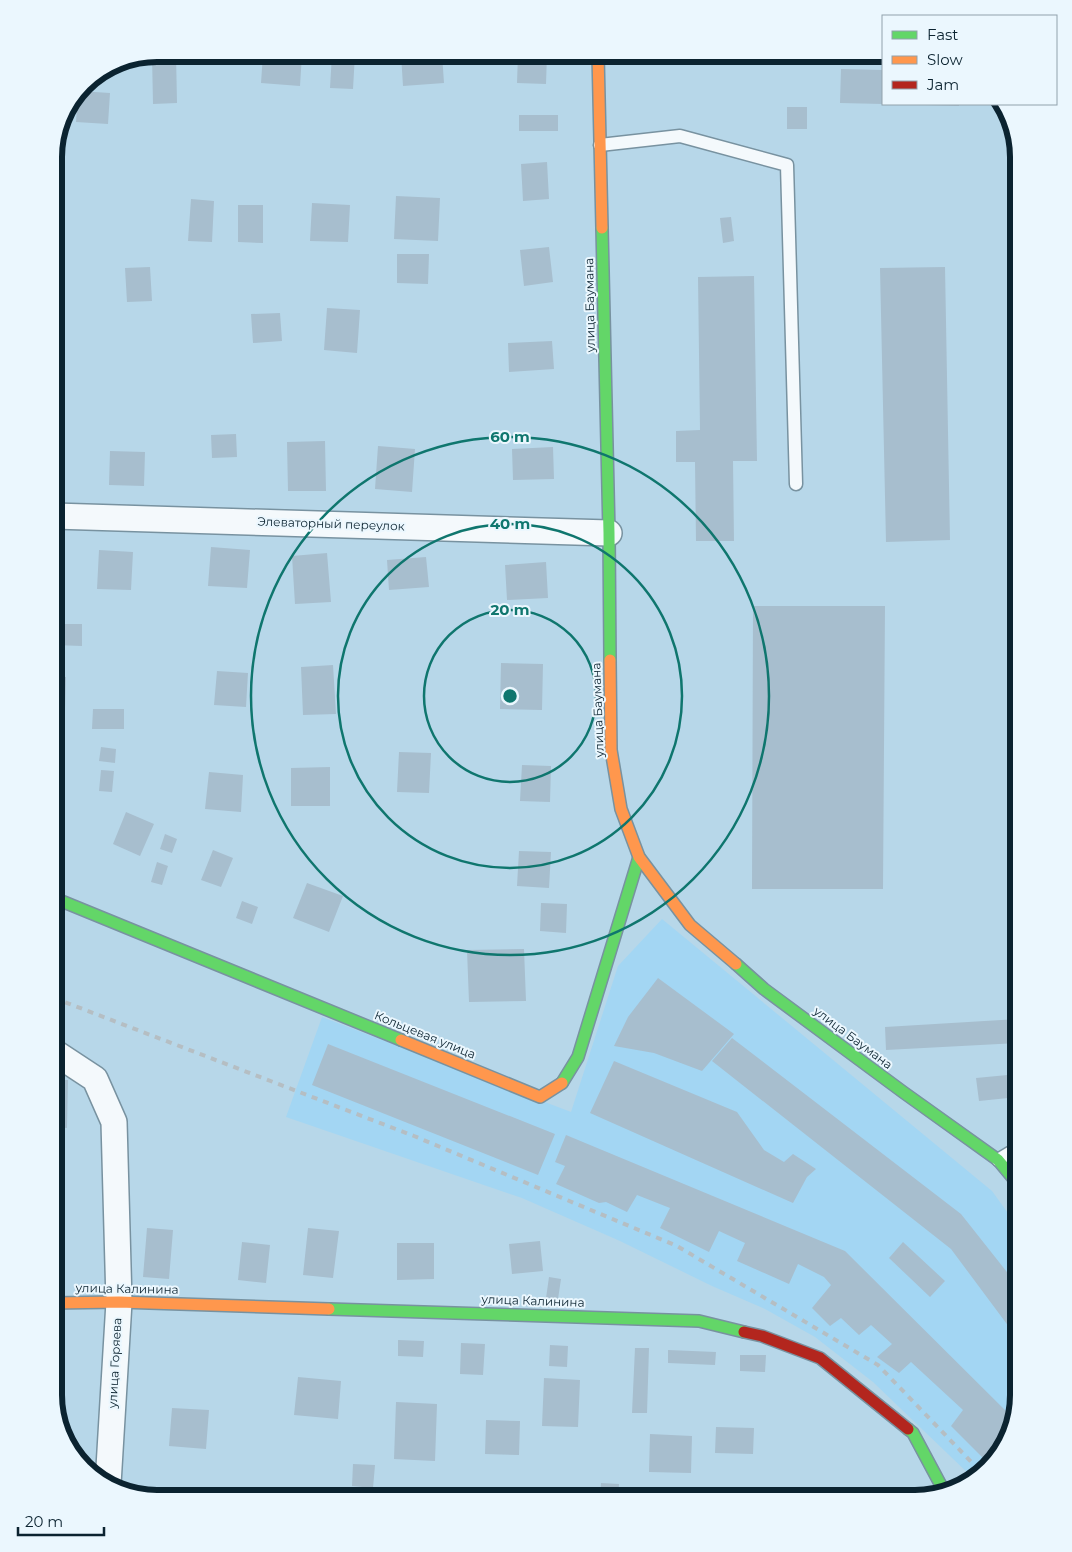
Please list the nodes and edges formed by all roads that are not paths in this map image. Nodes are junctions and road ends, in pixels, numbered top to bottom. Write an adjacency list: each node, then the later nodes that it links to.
1 (598, 63): 2 (street, улица Баумана)
2 (600, 145): 3 (lane); 5 (street, улица Баумана)
3 (796, 484)
4 (63, 516): 5 (street, Элеваторный переулок)
5 (609, 533): 6 (street, улица Баумана)
6 (639, 857): 7 (street, Кольцевая улица); 10 (street, улица Баумана)
7 (62, 901)
8 (62, 1058): 12 (street, улица Горяева)
9 (1010, 1153): 10 (lane)
10 (998, 1160): 11 (street, улица Баумана)
11 (1010, 1174)
12 (119, 1302): 13 (street, улица Калинина); 14 (street, улица Горяева); 15 (street, улица Калинина)
13 (62, 1303)
14 (108, 1476)
15 (941, 1485)

